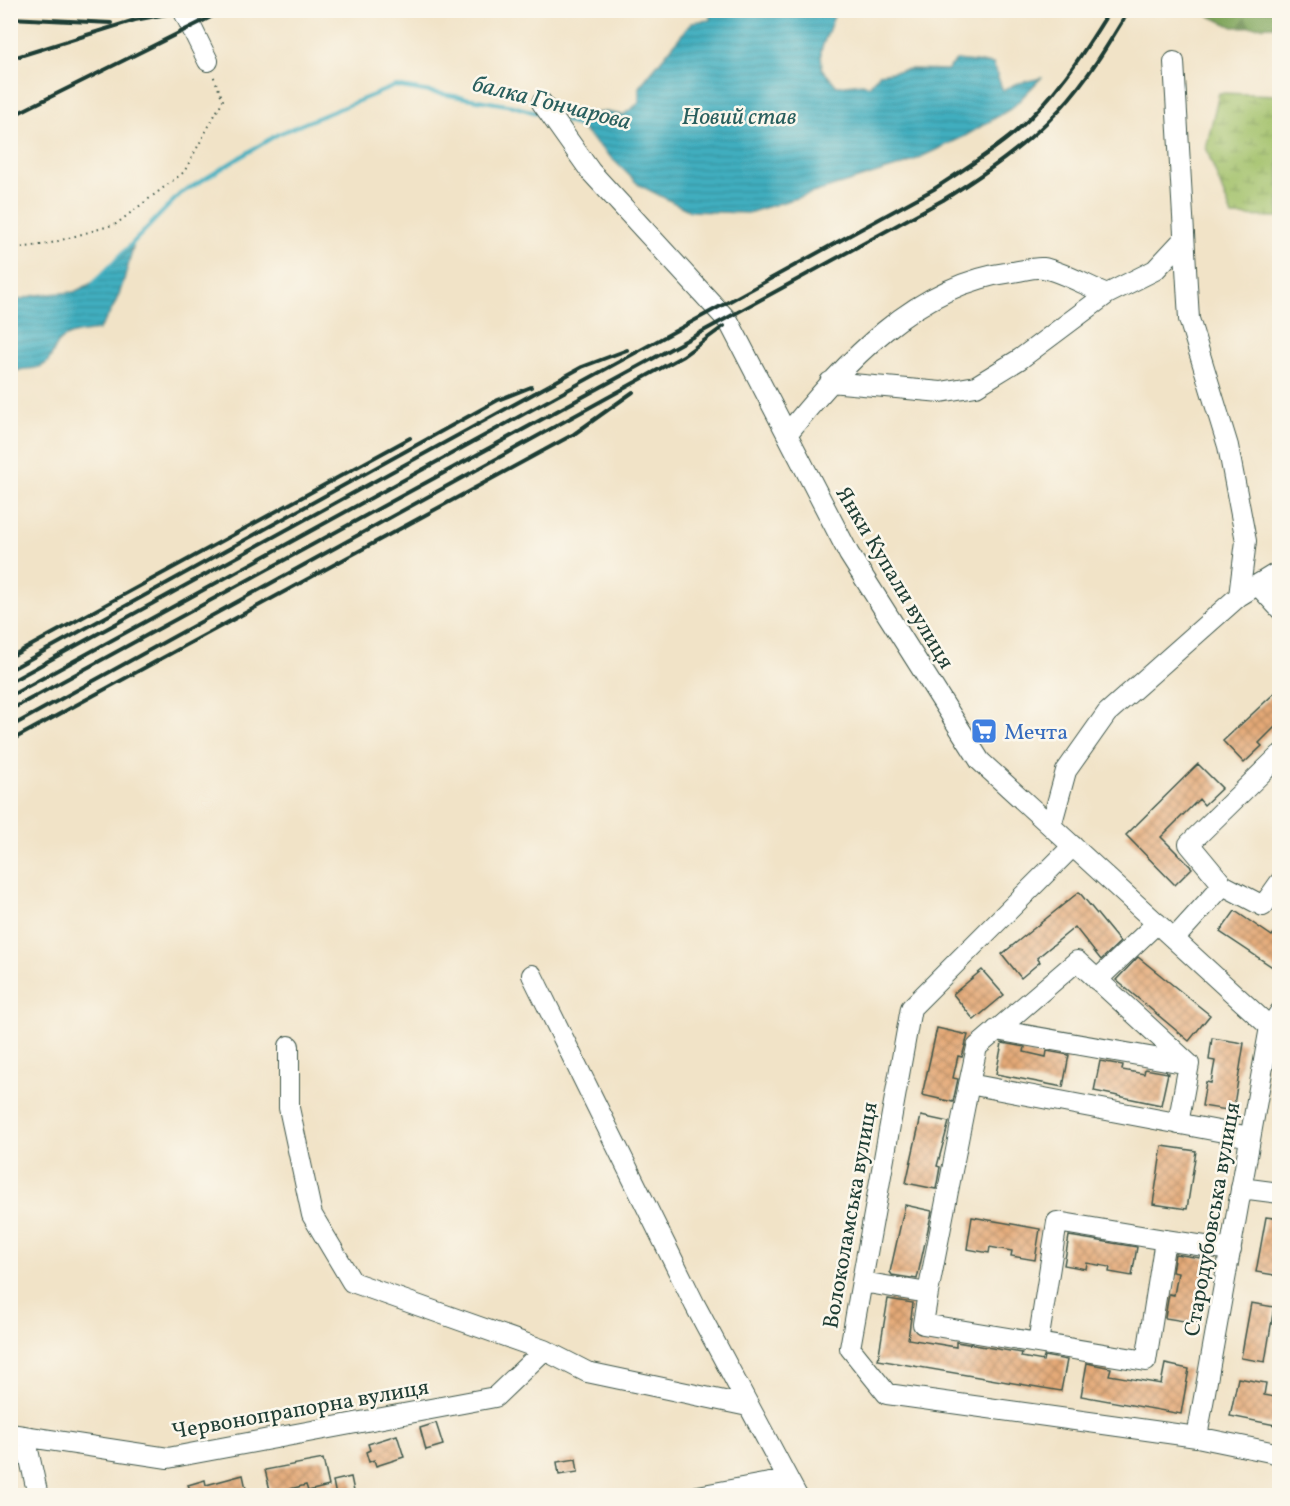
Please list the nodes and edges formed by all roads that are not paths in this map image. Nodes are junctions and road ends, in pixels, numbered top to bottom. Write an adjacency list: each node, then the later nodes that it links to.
1 (183, 10): 2 (street)
2 (208, 61)
3 (1174, 62): 5 (street)
4 (542, 103): 8 (street, Янки Купали вулиця)
5 (1184, 240): 6 (street); 11 (street)
6 (1107, 294): 7 (street); 7 (street)
7 (830, 382): 8 (street)
8 (787, 434): 14 (street, Янки Купали вулиця)
9 (1280, 571): 10 (street)
10 (1258, 585): 11 (street); 12 (street)
11 (1239, 596): 14 (street)
12 (1280, 609)
13 (1280, 755): 17 (street)
14 (1051, 826): 15 (street, Янки Купали вулиця)
15 (1073, 846): 18 (street, Янки Купали вулиця); 33 (street, Волоколамська вулиця)
16 (1280, 882): 17 (street)
17 (1222, 885): 19 (street)
18 (1157, 923): 19 (street, Янки Купали вулиця); 21 (street)
19 (1174, 939): 22 (street, Янки Купали вулиця)
20 (532, 975): 37 (street)
21 (1097, 980): 23 (street); 25 (street)
22 (1276, 1022): 28 (street, Стародубовська вулиця)
23 (996, 1030): 25 (street); 26 (street)
24 (288, 1046): 36 (street)
25 (1189, 1064): 27 (street)
26 (969, 1084): 27 (street); 34 (street)
27 (1178, 1124): 28 (street)
28 (1250, 1137): 29 (street, Стародубовська вулиця)
29 (1241, 1188): 30 (street); 32 (street, Стародубовська вулиця)
30 (1280, 1193)
31 (1165, 1240): 32 (street); 35 (street); 35 (street)
32 (1231, 1250): 39 (street, Стародубовська вулиця)
33 (861, 1282): 34 (street); 39 (street, Волоколамська вулиця)
34 (928, 1293): 35 (street)
35 (1038, 1343)
36 (544, 1350): 37 (street); 38 (street, Червонопрапорна вулиця)
37 (748, 1406): 41 (street)
38 (18, 1435): 42 (street)
39 (1197, 1437): 40 (street, Волоколамська вулиця)
40 (1280, 1454)
41 (792, 1488): 43 (street)
42 (38, 1496)
43 (698, 1496)

